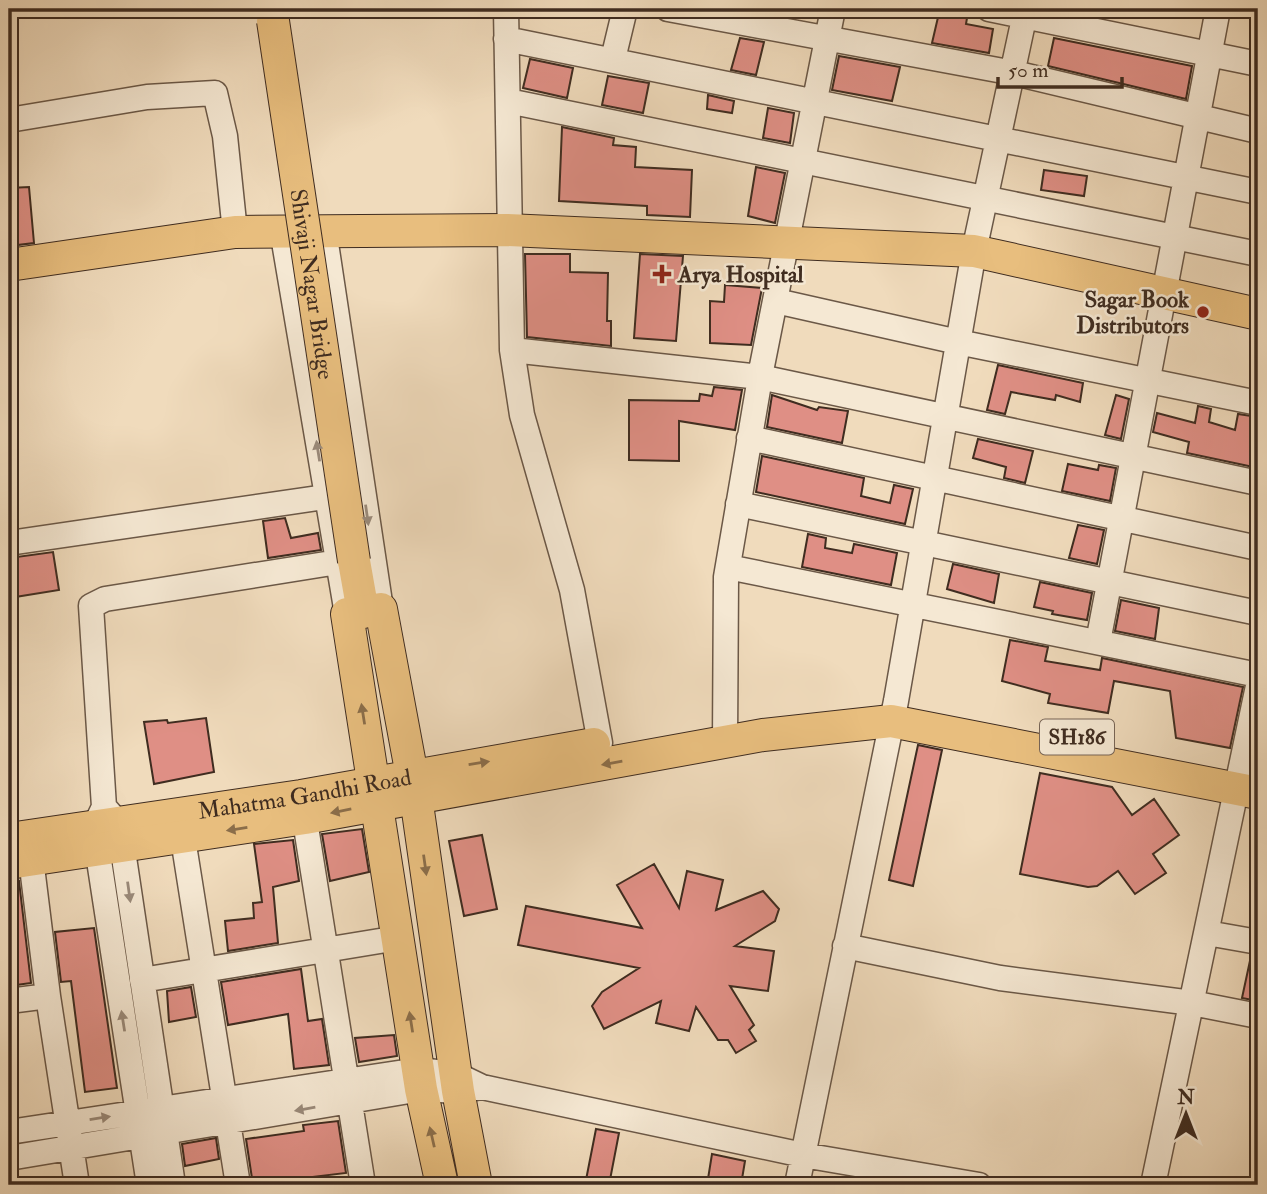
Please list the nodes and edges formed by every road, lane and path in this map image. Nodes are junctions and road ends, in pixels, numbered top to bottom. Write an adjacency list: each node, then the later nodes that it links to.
1 (271, 9): 53 (main road, Shivaji Nagar Bridge, bridge)
2 (506, 9): 9 (street)
3 (625, 9): 12 (street)
4 (668, 9): 10 (street)
5 (833, 9): 10 (street)
6 (989, 9): 8 (street)
7 (1218, 9): 11 (street)
8 (1025, 12): 11 (street); 14 (street)
9 (506, 39): 12 (street); 15 (street)
10 (827, 40): 14 (street); 16 (street)
11 (1209, 54): 13 (street); 17 (street)
12 (613, 59): 16 (street)
13 (1258, 64)
14 (1014, 73): 17 (street); 20 (street)
15 (508, 101): 21 (street); 27 (street)
16 (814, 103): 20 (street); 21 (street)
17 (1198, 117): 19 (street); 22 (street)
18 (9, 120): 28 (street)
19 (1258, 131)
20 (1000, 139): 22 (street); 24 (street)
21 (802, 159): 24 (street); 30 (street)
22 (1186, 177): 23 (street); 29 (street)
23 (1258, 192)
24 (986, 198): 29 (street); 31 (street)
25 (282, 230): 26 (main road); 28 (main road); 47 (street, one-way to 25)
26 (324, 230): 27 (main road); 57 (street, one-way to 57)
27 (507, 230): 30 (main road); 38 (street)
28 (235, 232): 33 (main road)
29 (1175, 237): 32 (street); 34 (street)
30 (785, 242): 31 (main road); 35 (street)
31 (974, 251): 34 (main road); 37 (street)
32 (1258, 254)
33 (9, 265)
34 (1164, 293): 36 (main road); 40 (street)
35 (776, 301): 37 (street); 39 (street)
36 (1258, 314)
37 (958, 342): 40 (street); 42 (street)
38 (512, 350): 39 (street); 64 (street)
39 (760, 377): 42 (street); 43 (street)
40 (1148, 381): 41 (street); 44 (street)
41 (1258, 403)
42 (945, 414): 44 (street); 45 (street)
43 (749, 439): 45 (street); 48 (street)
44 (1133, 459): 46 (street); 49 (street)
45 (934, 478): 49 (street); 50 (street)
46 (1258, 483)
47 (325, 497): 51 (street); 53 (street)
48 (738, 504): 50 (street); 54 (street)
49 (1122, 518): 52 (street); 55 (street)
50 (922, 542): 55 (street); 56 (street)
51 (9, 543)
52 (1258, 548)
53 (346, 561): 57 (main road, Shivaji Nagar Bridge); 70 (street)
54 (728, 567): 56 (street); 63 (street)
55 (1110, 582): 58 (street); 59 (street)
56 (911, 604): 59 (street); 62 (street)
57 (364, 612): 66 (main road); 67 (main road, one-way to 57)
58 (1258, 613)
59 (1098, 642): 60 (street)
60 (1258, 675)
61 (1258, 686): 65 (street)
62 (894, 711): 63 (main road, SH186); 65 (main road, SH186); 75 (street)
63 (724, 733): 64 (main road, SH186); 66 (main road, one-way to 66)
64 (600, 743): 66 (main road, Mahatma Gandhi Road, one-way to 64)
65 (1248, 781): 72 (street)
66 (413, 786): 67 (main road, Mahatma Gandhi Road); 84 (main road, one-way to 84)
67 (376, 793): 68 (main road, Mahatma Gandhi Road); 73 (main road)
68 (303, 807): 69 (main road, Mahatma Gandhi Road); 76 (street)
69 (181, 827): 70 (main road, Mahatma Gandhi Road); 77 (street)
70 (107, 831): 71 (main road, Mahatma Gandhi Road); 78 (street, one-way to 78); 87 (street, one-way to 70)
71 (16, 854): 79 (street)
72 (1207, 933): 74 (street); 81 (street)
73 (398, 937): 76 (street); 83 (main road, one-way to 73)
74 (1258, 942)
75 (845, 946): 81 (street); 93 (street)
76 (326, 950): 77 (street); 85 (street)
77 (204, 969): 78 (street); 86 (street)
78 (142, 980): 88 (street)
79 (48, 996): 80 (street); 89 (street)
80 (9, 1001)
81 (1192, 1003): 82 (street); 104 (street)
82 (1258, 1016)
83 (419, 1080): 84 (street); 85 (street); 100 (main road, one-way to 83)
84 (465, 1084): 93 (street); 101 (main road)
85 (348, 1091): 86 (street); 99 (street)
86 (226, 1111): 88 (street); 98 (street)
87 (137, 1113): 88 (street); 89 (street, one-way to 87); 91 (street)
88 (163, 1121): 91 (street); 97 (street)
89 (67, 1123): 90 (street); 92 (street)
90 (9, 1132)
91 (141, 1137): 92 (street); 96 (street)
92 (71, 1149): 94 (street); 95 (street)
93 (803, 1155): 102 (street); 103 (street)
94 (9, 1158)
95 (77, 1185)
96 (149, 1185)
97 (173, 1185)
98 (238, 1185)
99 (363, 1185)
100 (442, 1185)
101 (475, 1185)
102 (797, 1185)
103 (979, 1185)
104 (1153, 1185)

